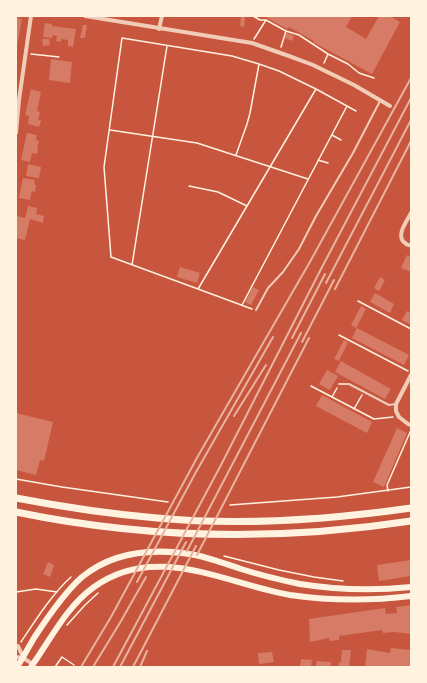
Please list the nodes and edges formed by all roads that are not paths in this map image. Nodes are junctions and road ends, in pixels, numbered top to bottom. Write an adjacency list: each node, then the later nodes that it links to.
1 (31, 16): 5 (street)
2 (85, 16): 4 (street)
3 (162, 16): 4 (street)
4 (159, 29): 6 (street)
5 (18, 100): 8 (street)
6 (381, 100): 7 (street); 11 (lane)
7 (390, 106)
8 (16, 134)
9 (411, 213): 10 (street)
10 (411, 246)
11 (256, 310)
12 (411, 375): 14 (street)
13 (339, 384): 14 (lane)
14 (396, 404): 15 (street)
15 (411, 425)
16 (16, 498): 17 (highway)
17 (411, 508)
18 (16, 512): 19 (highway)
19 (411, 521)
20 (411, 587): 24 (main road)
21 (411, 596): 25 (main road)
22 (16, 646): 24 (street)
23 (16, 656): 24 (street)
24 (23, 658): 25 (street); 26 (main road)
25 (32, 666)
26 (17, 667)

